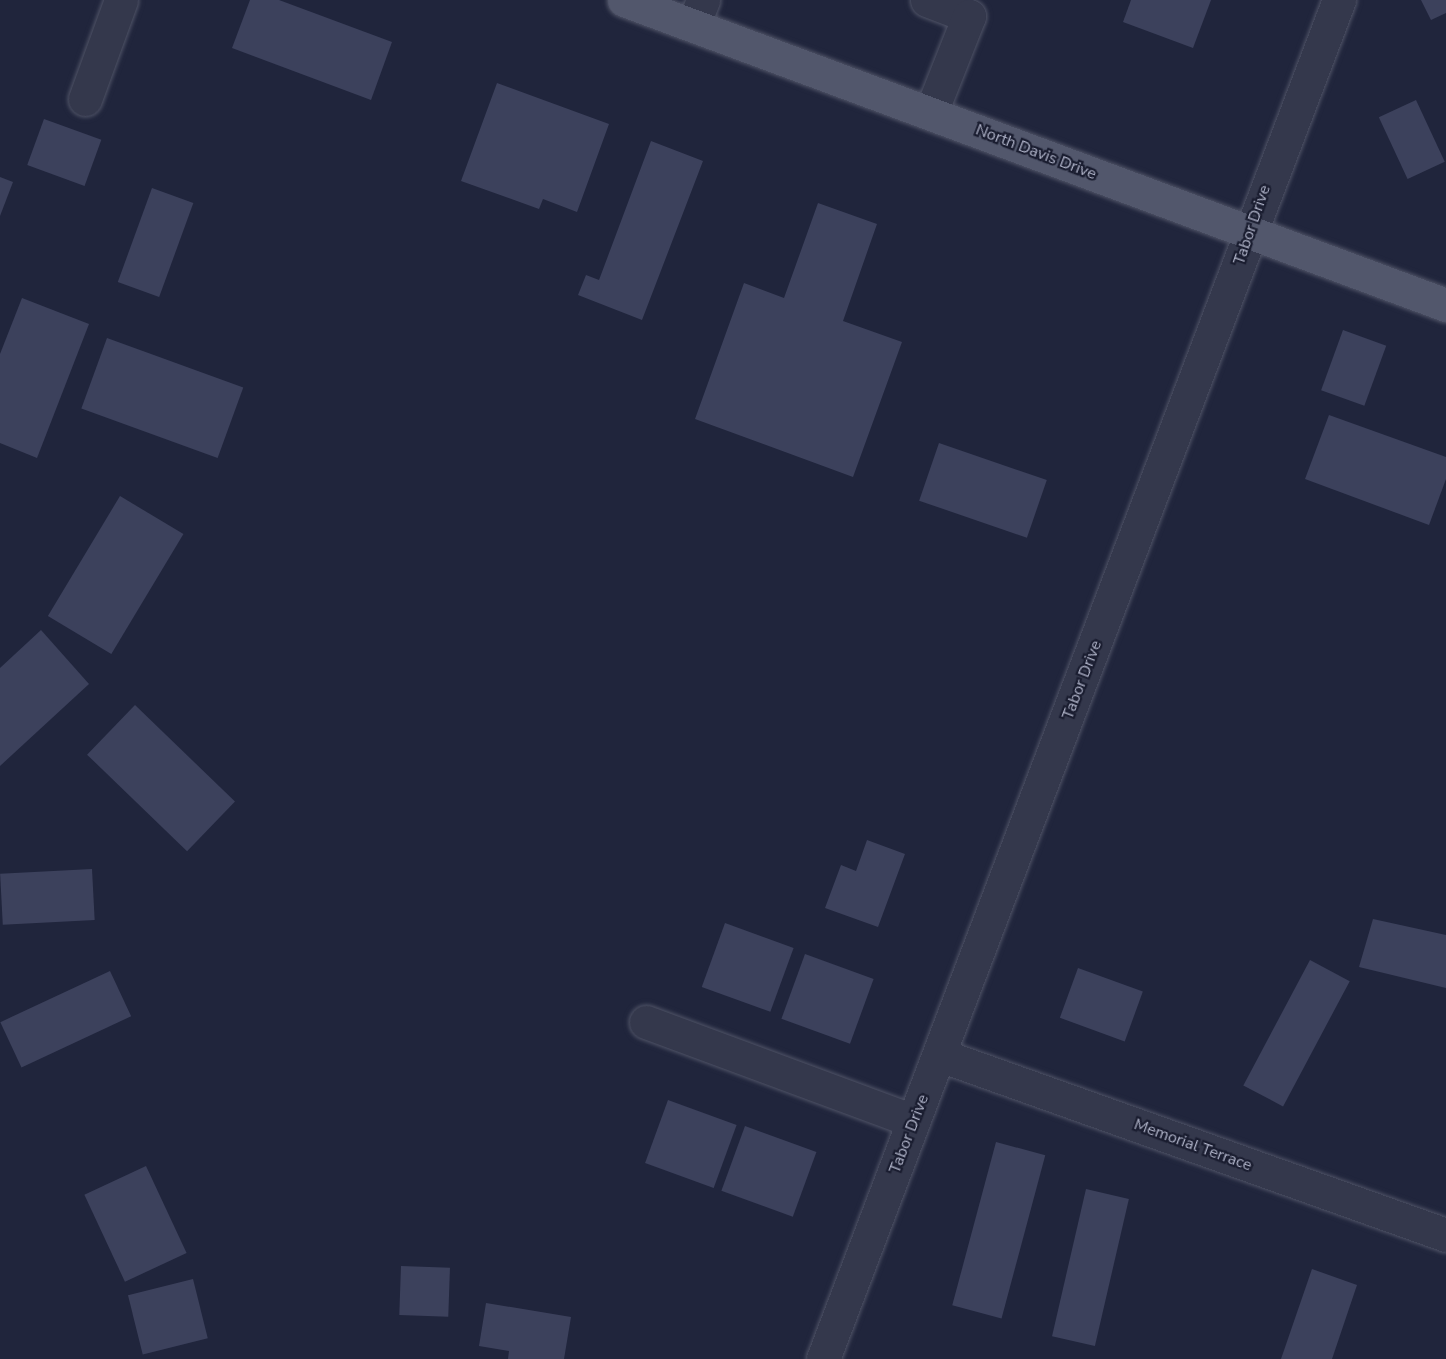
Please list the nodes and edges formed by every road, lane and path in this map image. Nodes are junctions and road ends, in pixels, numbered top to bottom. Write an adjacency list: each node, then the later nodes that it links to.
1 (121, 0): 7 (street)
2 (624, 0): 6 (main road, North Davis Drive)
3 (927, 0): 5 (street)
4 (1339, 0): 9 (street, Tabor Drive)
5 (972, 8): 8 (street)
6 (698, 13): 8 (main road, North Davis Drive)
7 (85, 99)
8 (931, 112): 9 (main road, North Davis Drive)
9 (1249, 232): 10 (main road, North Davis Drive); 12 (street, Tabor Drive)
10 (1446, 305)
11 (646, 1022): 13 (street)
12 (940, 1055): 13 (street, Tabor Drive); 14 (street, Memorial Terrace)
13 (913, 1121): 15 (street, Tabor Drive)
14 (1446, 1235)
15 (823, 1359)

